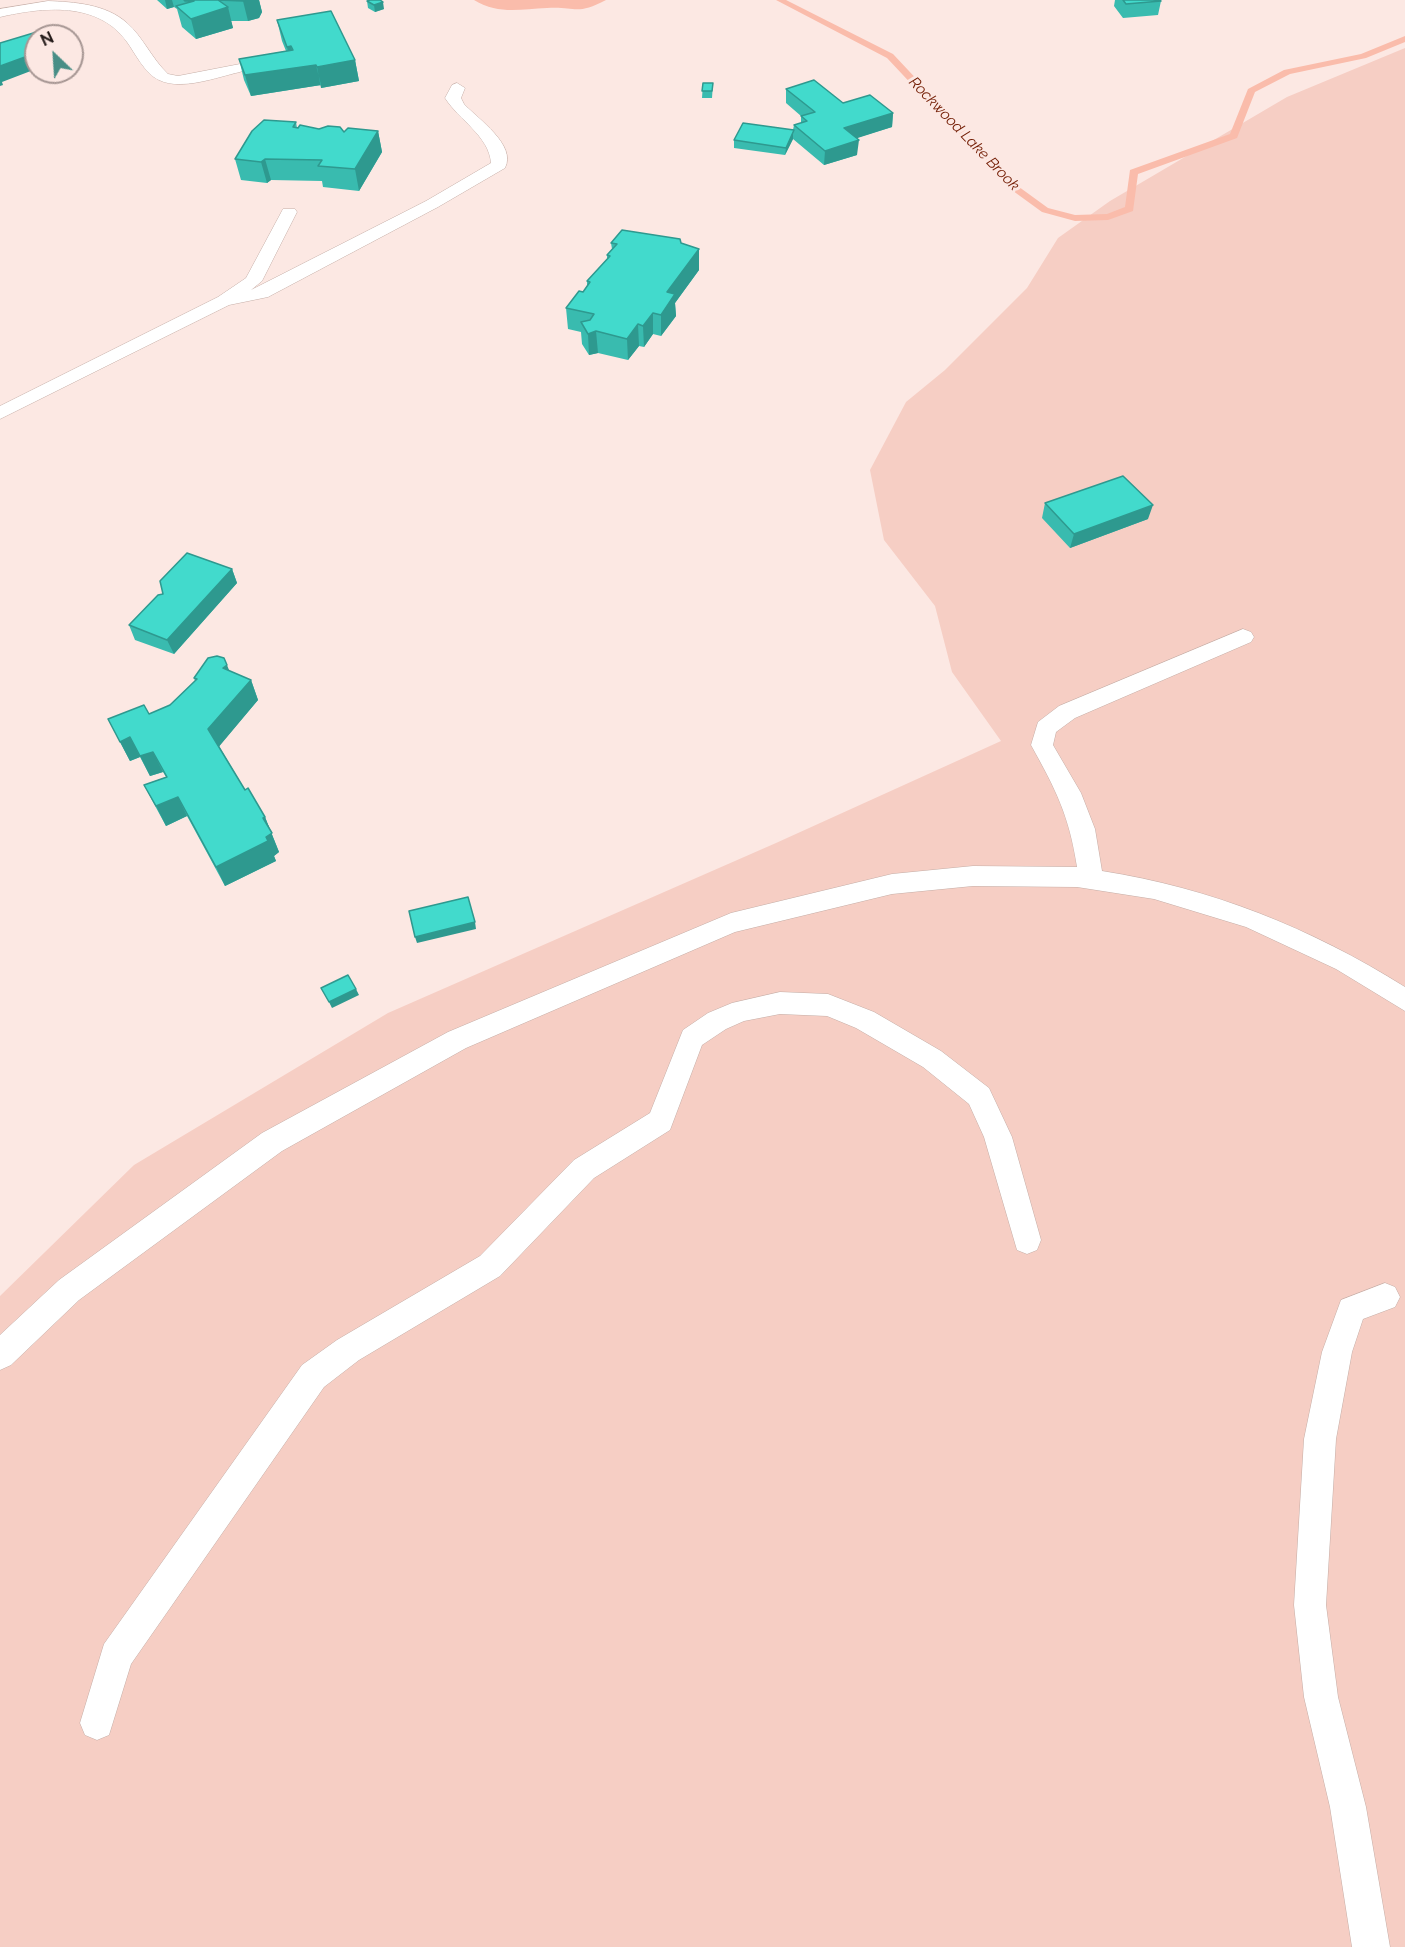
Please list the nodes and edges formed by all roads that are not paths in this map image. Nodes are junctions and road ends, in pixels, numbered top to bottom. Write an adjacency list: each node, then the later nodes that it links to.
1 (0, 13): 2 (lane)
2 (240, 68)
3 (457, 88): 5 (lane)
4 (289, 212): 5 (lane)
5 (224, 302): 6 (lane)
6 (0, 413)
7 (1243, 637): 8 (lane)
8 (1091, 879): 9 (lane); 12 (lane)
9 (1405, 1000)
10 (1027, 1240): 13 (lane)
11 (1385, 1297): 14 (lane)
12 (0, 1355)
13 (96, 1723)
14 (1371, 1947)

